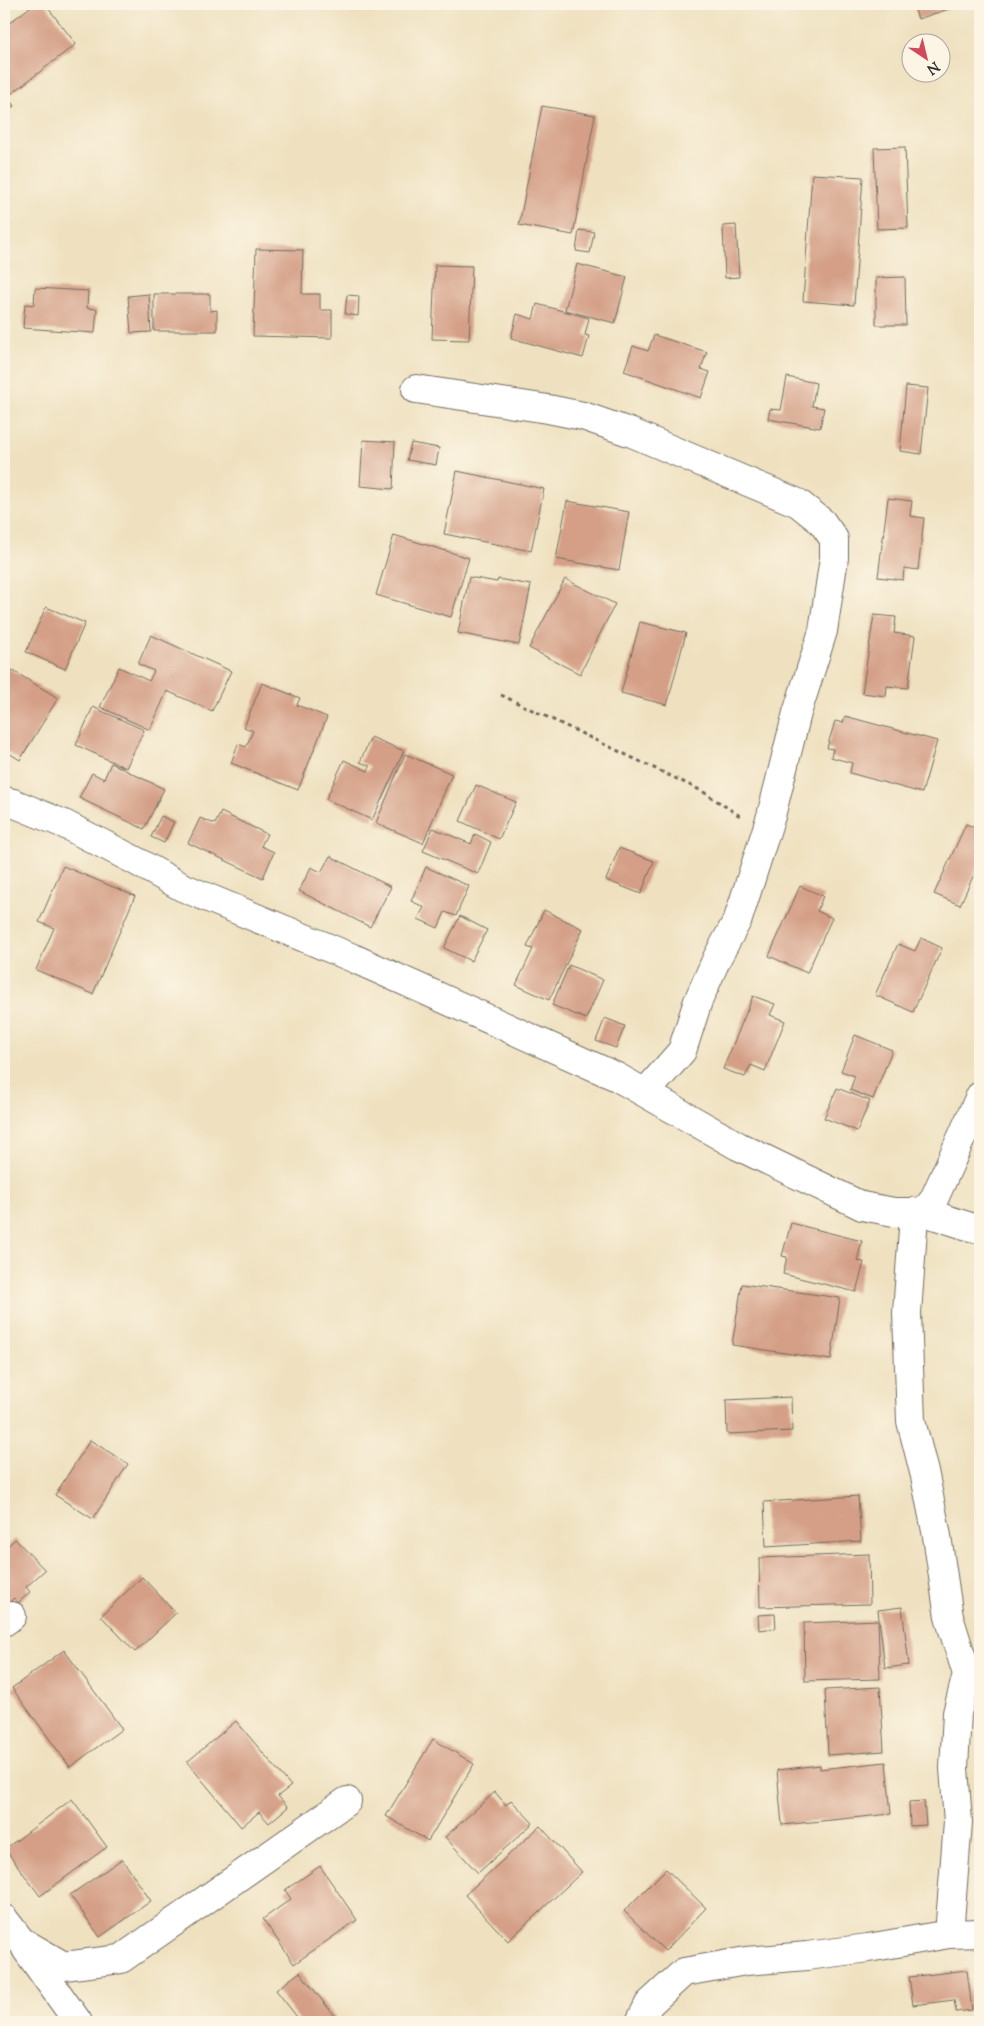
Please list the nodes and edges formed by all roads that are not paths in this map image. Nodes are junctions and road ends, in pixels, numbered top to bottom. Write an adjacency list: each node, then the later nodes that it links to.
1 (416, 389): 3 (street)
2 (4, 801): 3 (street)
3 (646, 1092): 5 (street)
4 (980, 1096): 5 (street)
5 (911, 1213): 6 (street); 7 (street)
6 (980, 1230)
7 (974, 1676): 11 (street)
8 (347, 1801): 12 (street)
9 (4, 1919): 12 (street)
10 (980, 1933): 11 (street)
11 (949, 1934): 14 (street)
12 (21, 1941): 13 (street)
13 (78, 2022)
14 (640, 2022)

